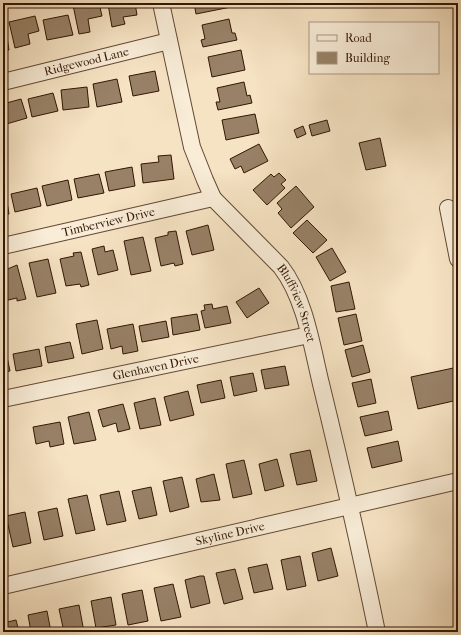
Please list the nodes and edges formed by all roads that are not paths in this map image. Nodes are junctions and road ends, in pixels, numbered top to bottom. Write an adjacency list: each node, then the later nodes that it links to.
1 (161, 3): 2 (street, Bluffview Street)
2 (169, 41): 3 (street, Ridgewood Lane); 4 (street, Bluffview Street)
3 (3, 82)
4 (213, 198): 6 (street, Timberview Drive); 8 (street, Bluffview Street)
5 (448, 208): 7 (street)
6 (3, 246)
7 (458, 259)
8 (309, 335): 9 (street, Glenhaven Drive); 11 (street, Bluffview Street)
9 (3, 400)
10 (458, 481): 11 (street, Skyline Drive)
11 (350, 505): 12 (street, Skyline Drive); 13 (street, Bluffview Street)
12 (3, 586)
13 (377, 632)

